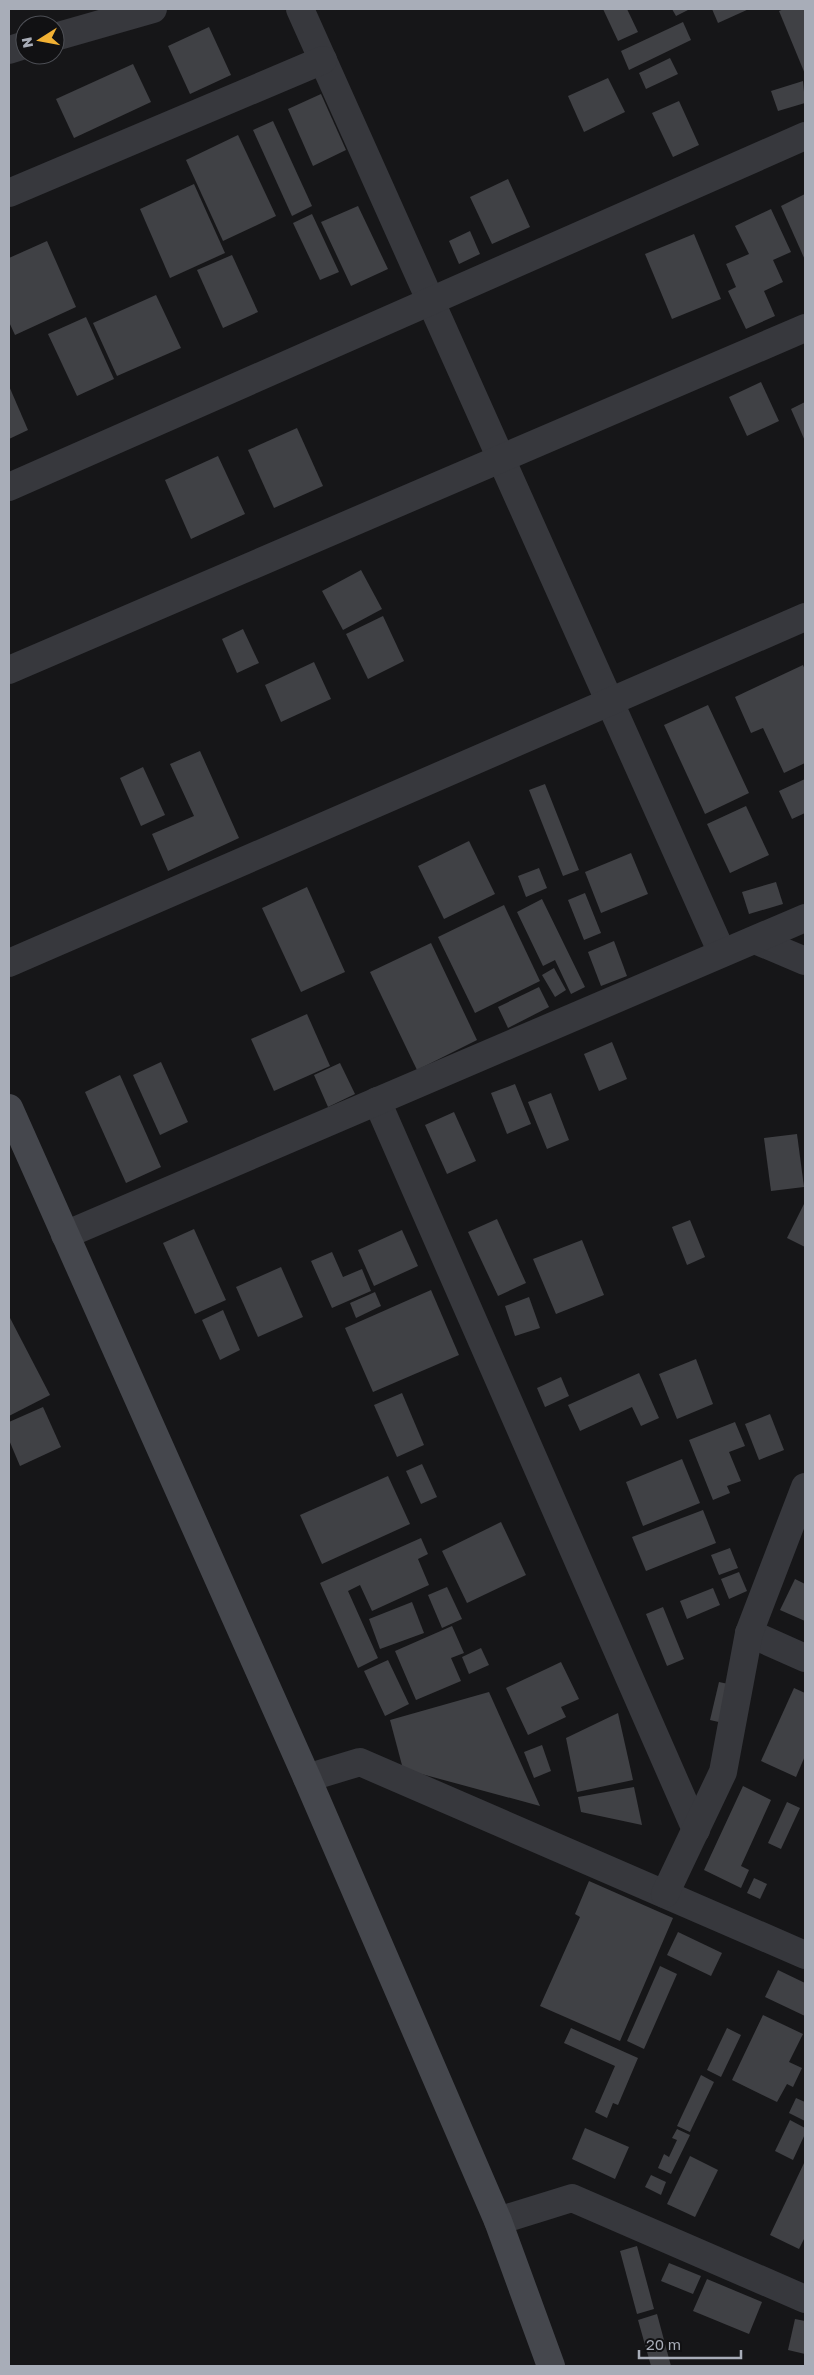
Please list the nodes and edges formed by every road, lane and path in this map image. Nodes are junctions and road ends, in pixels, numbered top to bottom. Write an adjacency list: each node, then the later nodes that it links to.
1 (153, 9): 3 (street)
2 (300, 9): 4 (street)
3 (65, 34)
4 (323, 60): 6 (street); 7 (street)
5 (805, 136): 7 (street)
6 (9, 193)
7 (431, 301): 9 (street); 10 (street)
8 (805, 328): 9 (street)
9 (501, 459): 12 (street); 13 (street)
10 (9, 487)
11 (805, 617): 13 (street)
12 (9, 670)
13 (610, 702): 16 (street); 18 (street)
14 (805, 918): 15 (street)
15 (755, 940): 16 (street); 17 (street)
16 (722, 953): 19 (street)
17 (805, 962)
18 (9, 963)
19 (377, 1101): 21 (street); 26 (street)
20 (9, 1108): 21 (main road)
21 (65, 1234): 25 (main road)
22 (805, 1487): 23 (street)
23 (749, 1633): 24 (street); 26 (street)
24 (805, 1658)
25 (307, 1778): 27 (street); 29 (main road)
26 (696, 1830): 27 (street)
27 (665, 1894): 28 (street)
28 (805, 1955)
29 (498, 2221): 30 (street); 31 (main road)
30 (805, 2299)
31 (551, 2366)

